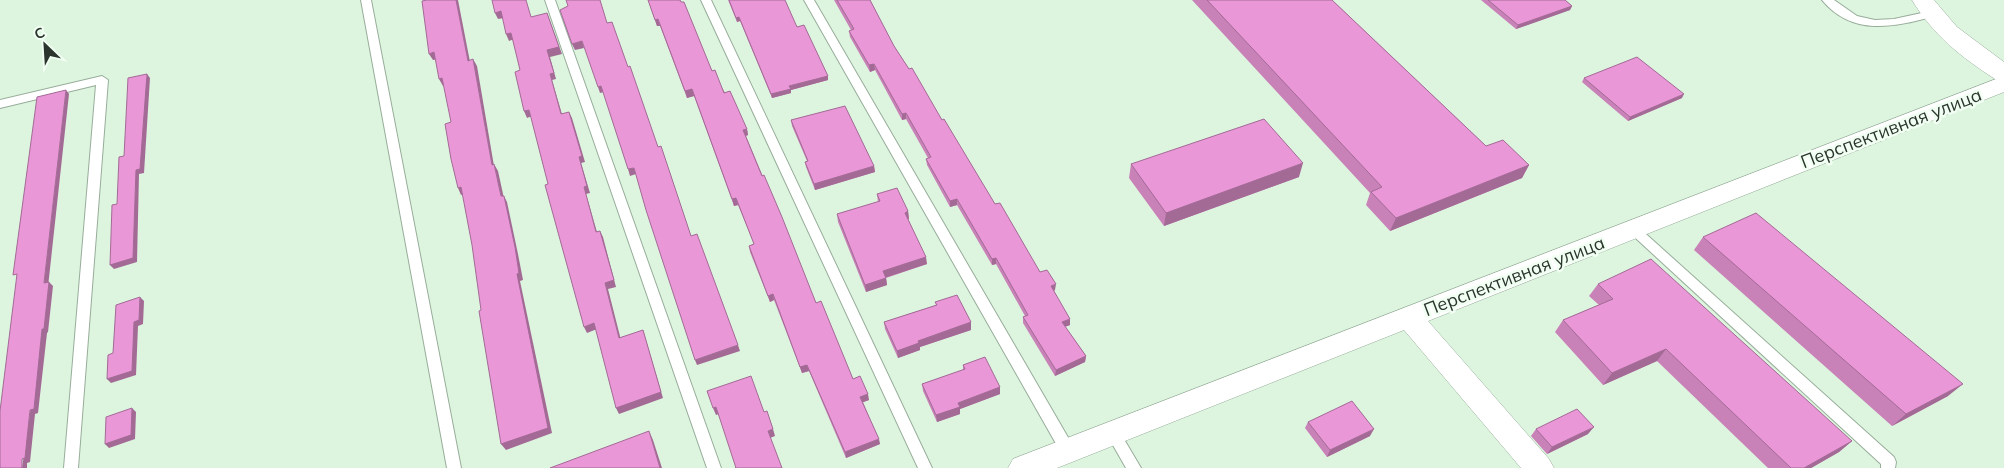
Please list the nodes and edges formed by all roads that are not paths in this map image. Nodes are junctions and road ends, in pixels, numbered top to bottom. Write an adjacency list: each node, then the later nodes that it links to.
1 (366, 0): 15 (lane)
2 (550, 0): 16 (lane)
3 (706, 0): 17 (lane)
4 (809, 0): 13 (lane)
5 (1827, 0): 6 (lane)
6 (1927, 7): 7 (main road)
7 (2004, 73)
8 (2004, 84): 10 (street, Перспективная улица)
9 (0, 104): 14 (lane)
10 (1632, 230): 11 (street, Перспективная улица); 21 (lane)
11 (1409, 317): 12 (street, Перспективная улица); 20 (street)
12 (1113, 433): 13 (street, Перспективная улица); 19 (lane)
13 (1068, 451): 18 (street, Перспективная улица)
14 (71, 468)
15 (454, 468)
16 (714, 468)
17 (925, 468)
18 (1023, 468)
19 (1134, 468)
20 (1539, 468)
21 (1888, 468)

